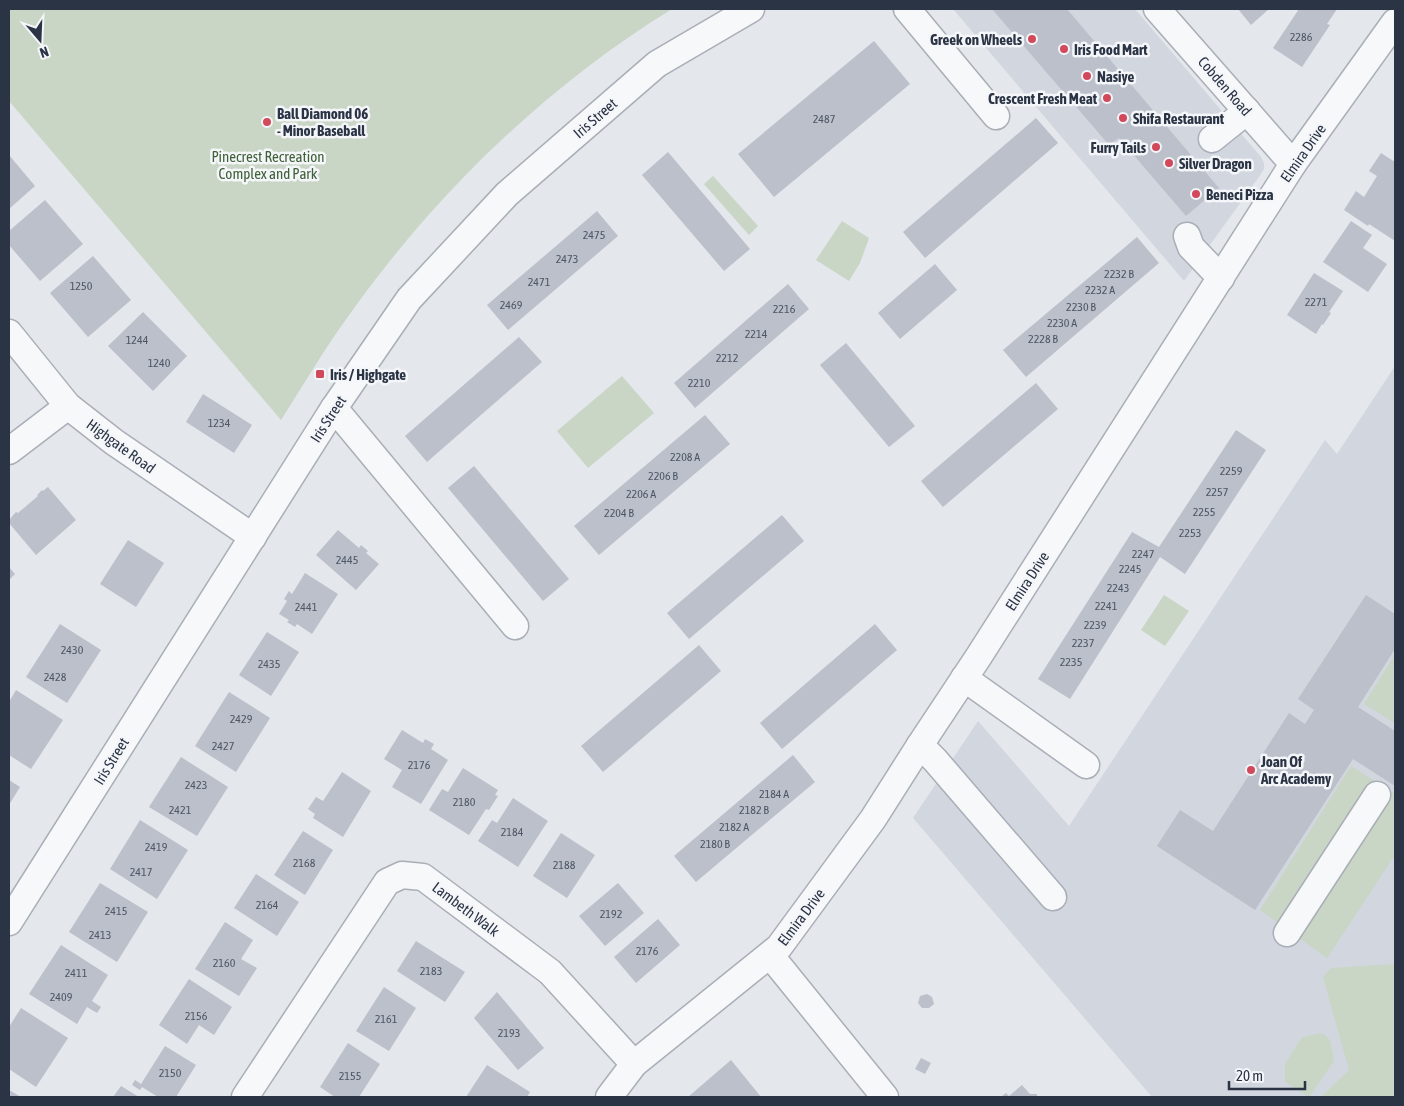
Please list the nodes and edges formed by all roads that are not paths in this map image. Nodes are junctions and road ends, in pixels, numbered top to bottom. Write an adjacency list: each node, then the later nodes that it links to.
1 (751, 9): 13 (street, Iris Street)
2 (907, 9): 6 (street)
3 (1156, 9): 5 (street, Cobden Road)
4 (1395, 22): 8 (street, Elmira Drive)
5 (1247, 111): 7 (street); 8 (street, Cobden Road)
6 (996, 116)
7 (1212, 139)
8 (1293, 164): 10 (street, Elmira Drive)
9 (1187, 236): 10 (street)
10 (1221, 278): 17 (street, Elmira Drive)
11 (9, 333): 12 (street, Highgate Road)
12 (68, 406): 14 (street); 15 (street, Highgate Road)
13 (334, 408): 15 (street, Iris Street); 16 (street)
14 (9, 451)
15 (253, 537): 22 (street, Iris Street)
16 (515, 626)
17 (964, 678): 18 (street, Elmira Drive); 19 (street)
18 (920, 745): 21 (street); 24 (street, Elmira Drive)
19 (1086, 765)
20 (1377, 794): 23 (street)
21 (1053, 897)
22 (9, 922)
23 (1287, 933)
24 (770, 955): 25 (street, Elmira Drive); 28 (street)
25 (634, 1064): 26 (street, Lambeth Walk); 27 (street, Elmira Drive)
26 (246, 1097)
27 (609, 1097)
28 (885, 1097)

